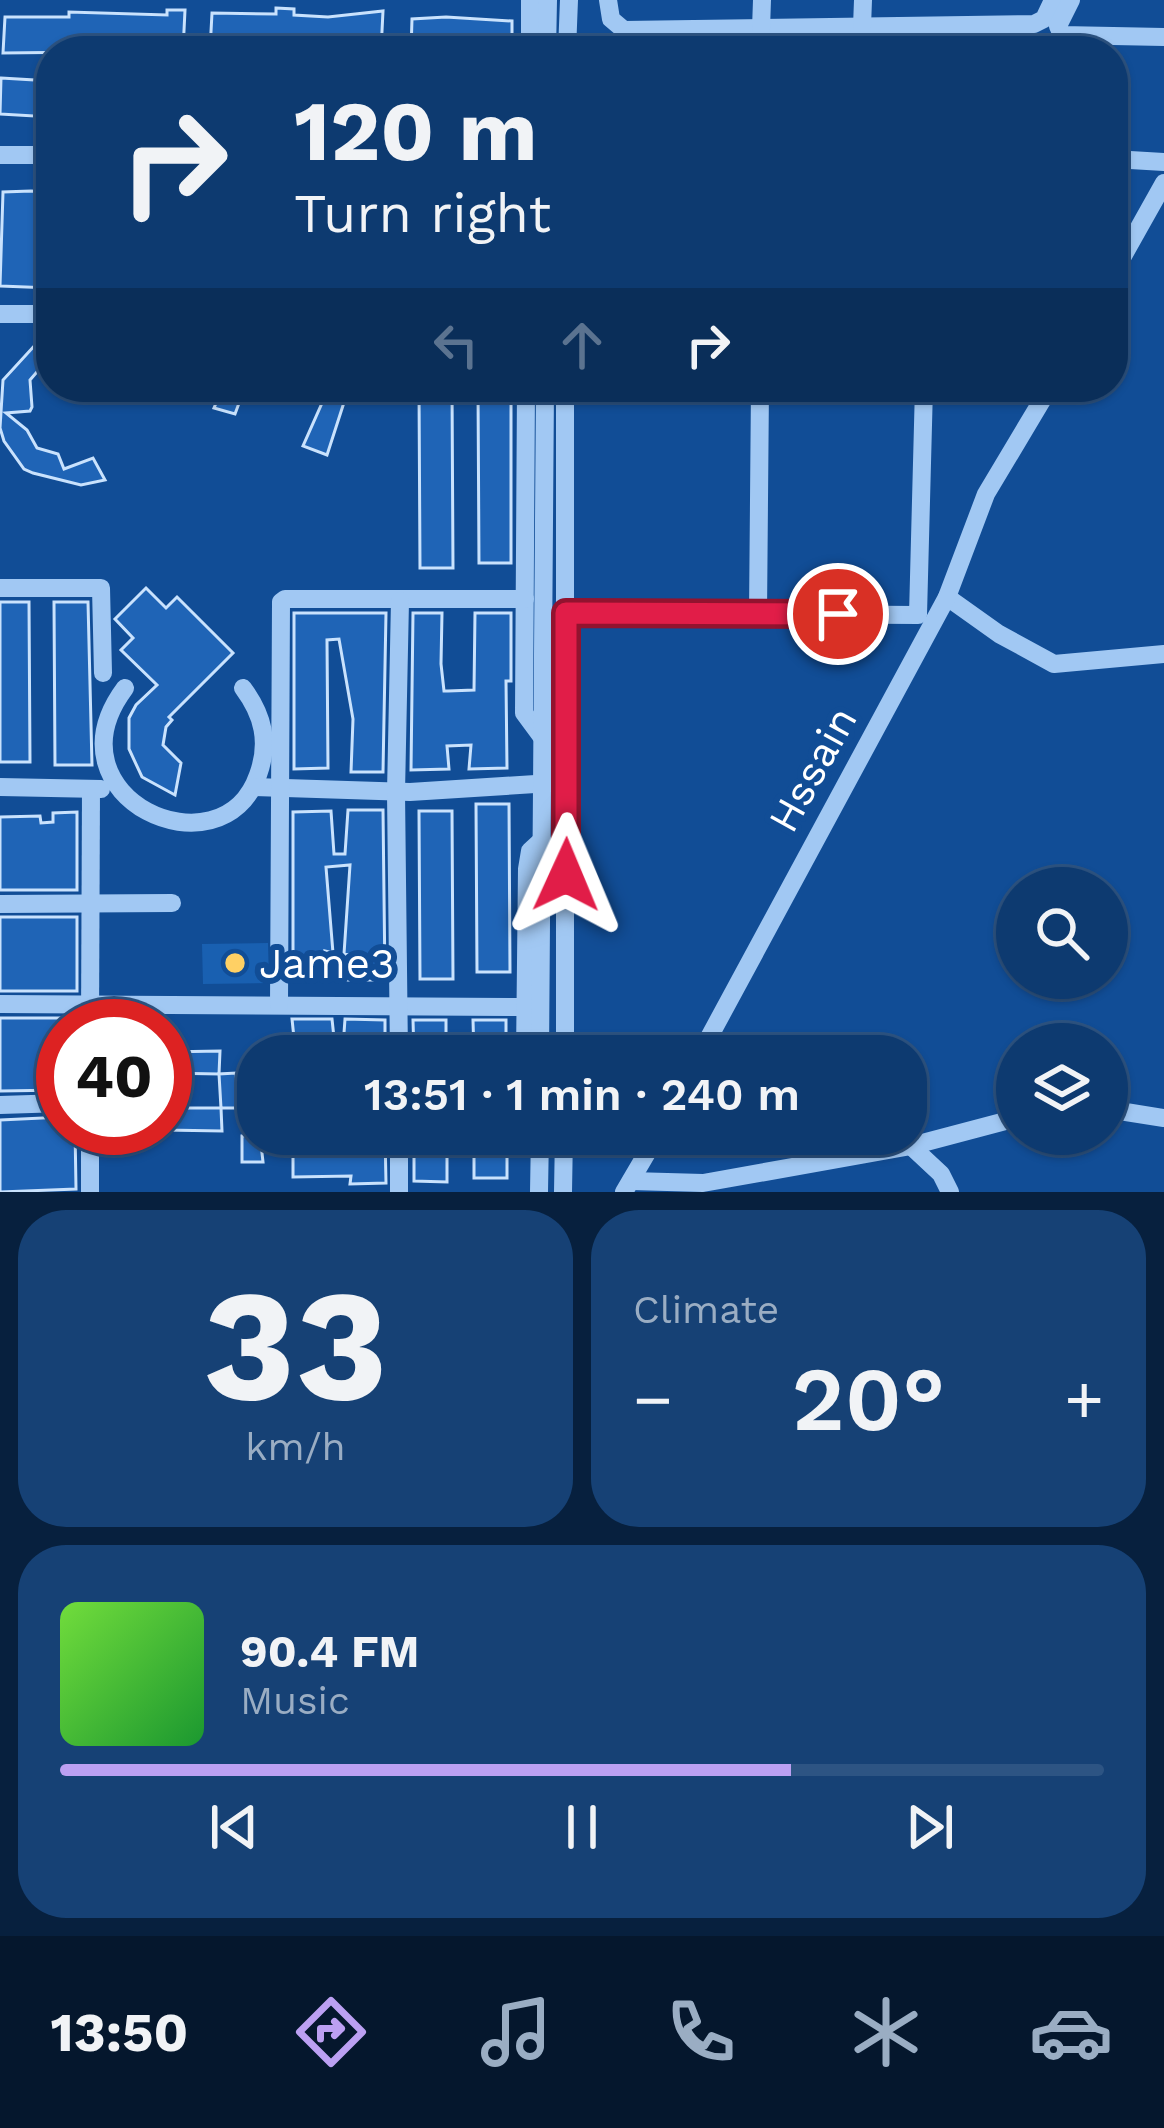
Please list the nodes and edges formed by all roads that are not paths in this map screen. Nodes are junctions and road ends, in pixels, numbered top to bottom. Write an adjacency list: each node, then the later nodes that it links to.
1 (530, 0): 11 (street)
2 (548, 0): 12 (street)
3 (568, 0): 13 (street)
4 (608, 0): 14 (street)
5 (762, 0): 15 (street)
6 (863, 0): 10 (street)
7 (1053, 0): 10 (street)
8 (1071, 0): 17 (street)
9 (1080, 0): 17 (street)
10 (862, 27): 16 (street)
11 (530, 36)
12 (547, 36)
13 (567, 36)
14 (688, 36)
15 (763, 36)
16 (806, 36)
17 (1084, 36)
18 (1128, 37): 19 (street)
19 (1164, 37)
20 (0, 155): 21 (street)
21 (36, 155)
22 (1128, 160): 23 (street)
23 (1164, 162)
24 (1164, 183): 25 (street)
25 (1128, 247)
26 (0, 314): 27 (street)
27 (36, 314)
28 (526, 402): 36 (street)
29 (545, 402): 44 (street)
30 (565, 402): 38 (street)
31 (760, 402): 39 (street)
32 (924, 402): 39 (street)
33 (1041, 402): 35 (street, Hssain)
34 (0, 587): 41 (street)
35 (946, 597): 40 (street); 68 (street, Hssain)
36 (525, 598): 37 (street); 44 (street)
37 (400, 601): 50 (street); 52 (street)
38 (566, 613): 39 (street); 46 (street)
39 (758, 614)
40 (1164, 654)
41 (103, 673)
42 (125, 688): 51 (street)
43 (243, 688): 48 (street)
44 (542, 736): 45 (street)
45 (543, 783): 46 (street); 52 (street); 53 (street)
46 (568, 783): 67 (street)
47 (0, 787): 49 (street)
48 (254, 787): 50 (street); 51 (street)
49 (91, 789): 51 (street); 56 (street)
50 (281, 789): 52 (street); 61 (street)
51 (118, 790)
52 (397, 792): 62 (street)
53 (542, 840): 63 (street); 66 (street)
54 (172, 903): 56 (street)
55 (0, 904): 56 (street)
56 (93, 905): 57 (street)
57 (90, 999)
58 (0, 1004): 59 (street)
59 (36, 1004)
60 (192, 1005): 61 (street)
61 (279, 1005): 62 (street)
62 (400, 1006): 63 (street); 64 (street)
63 (527, 1006): 65 (street)
64 (400, 1035)
65 (526, 1035)
66 (540, 1035)
67 (565, 1035)
68 (710, 1035)
69 (36, 1104): 70 (street)
70 (0, 1105)
71 (1128, 1112): 72 (street)
72 (1164, 1118)
73 (996, 1123): 74 (street)
74 (927, 1141)
75 (90, 1155): 84 (street)
76 (399, 1155): 85 (street)
77 (540, 1155): 86 (street)
78 (564, 1155): 87 (street)
79 (645, 1155): 82 (street)
80 (862, 1155): 83 (street)
81 (921, 1155): 88 (street)
82 (627, 1186): 83 (street)
83 (704, 1187)
84 (90, 1192)
85 (399, 1192)
86 (539, 1192)
87 (563, 1192)
88 (950, 1192)

